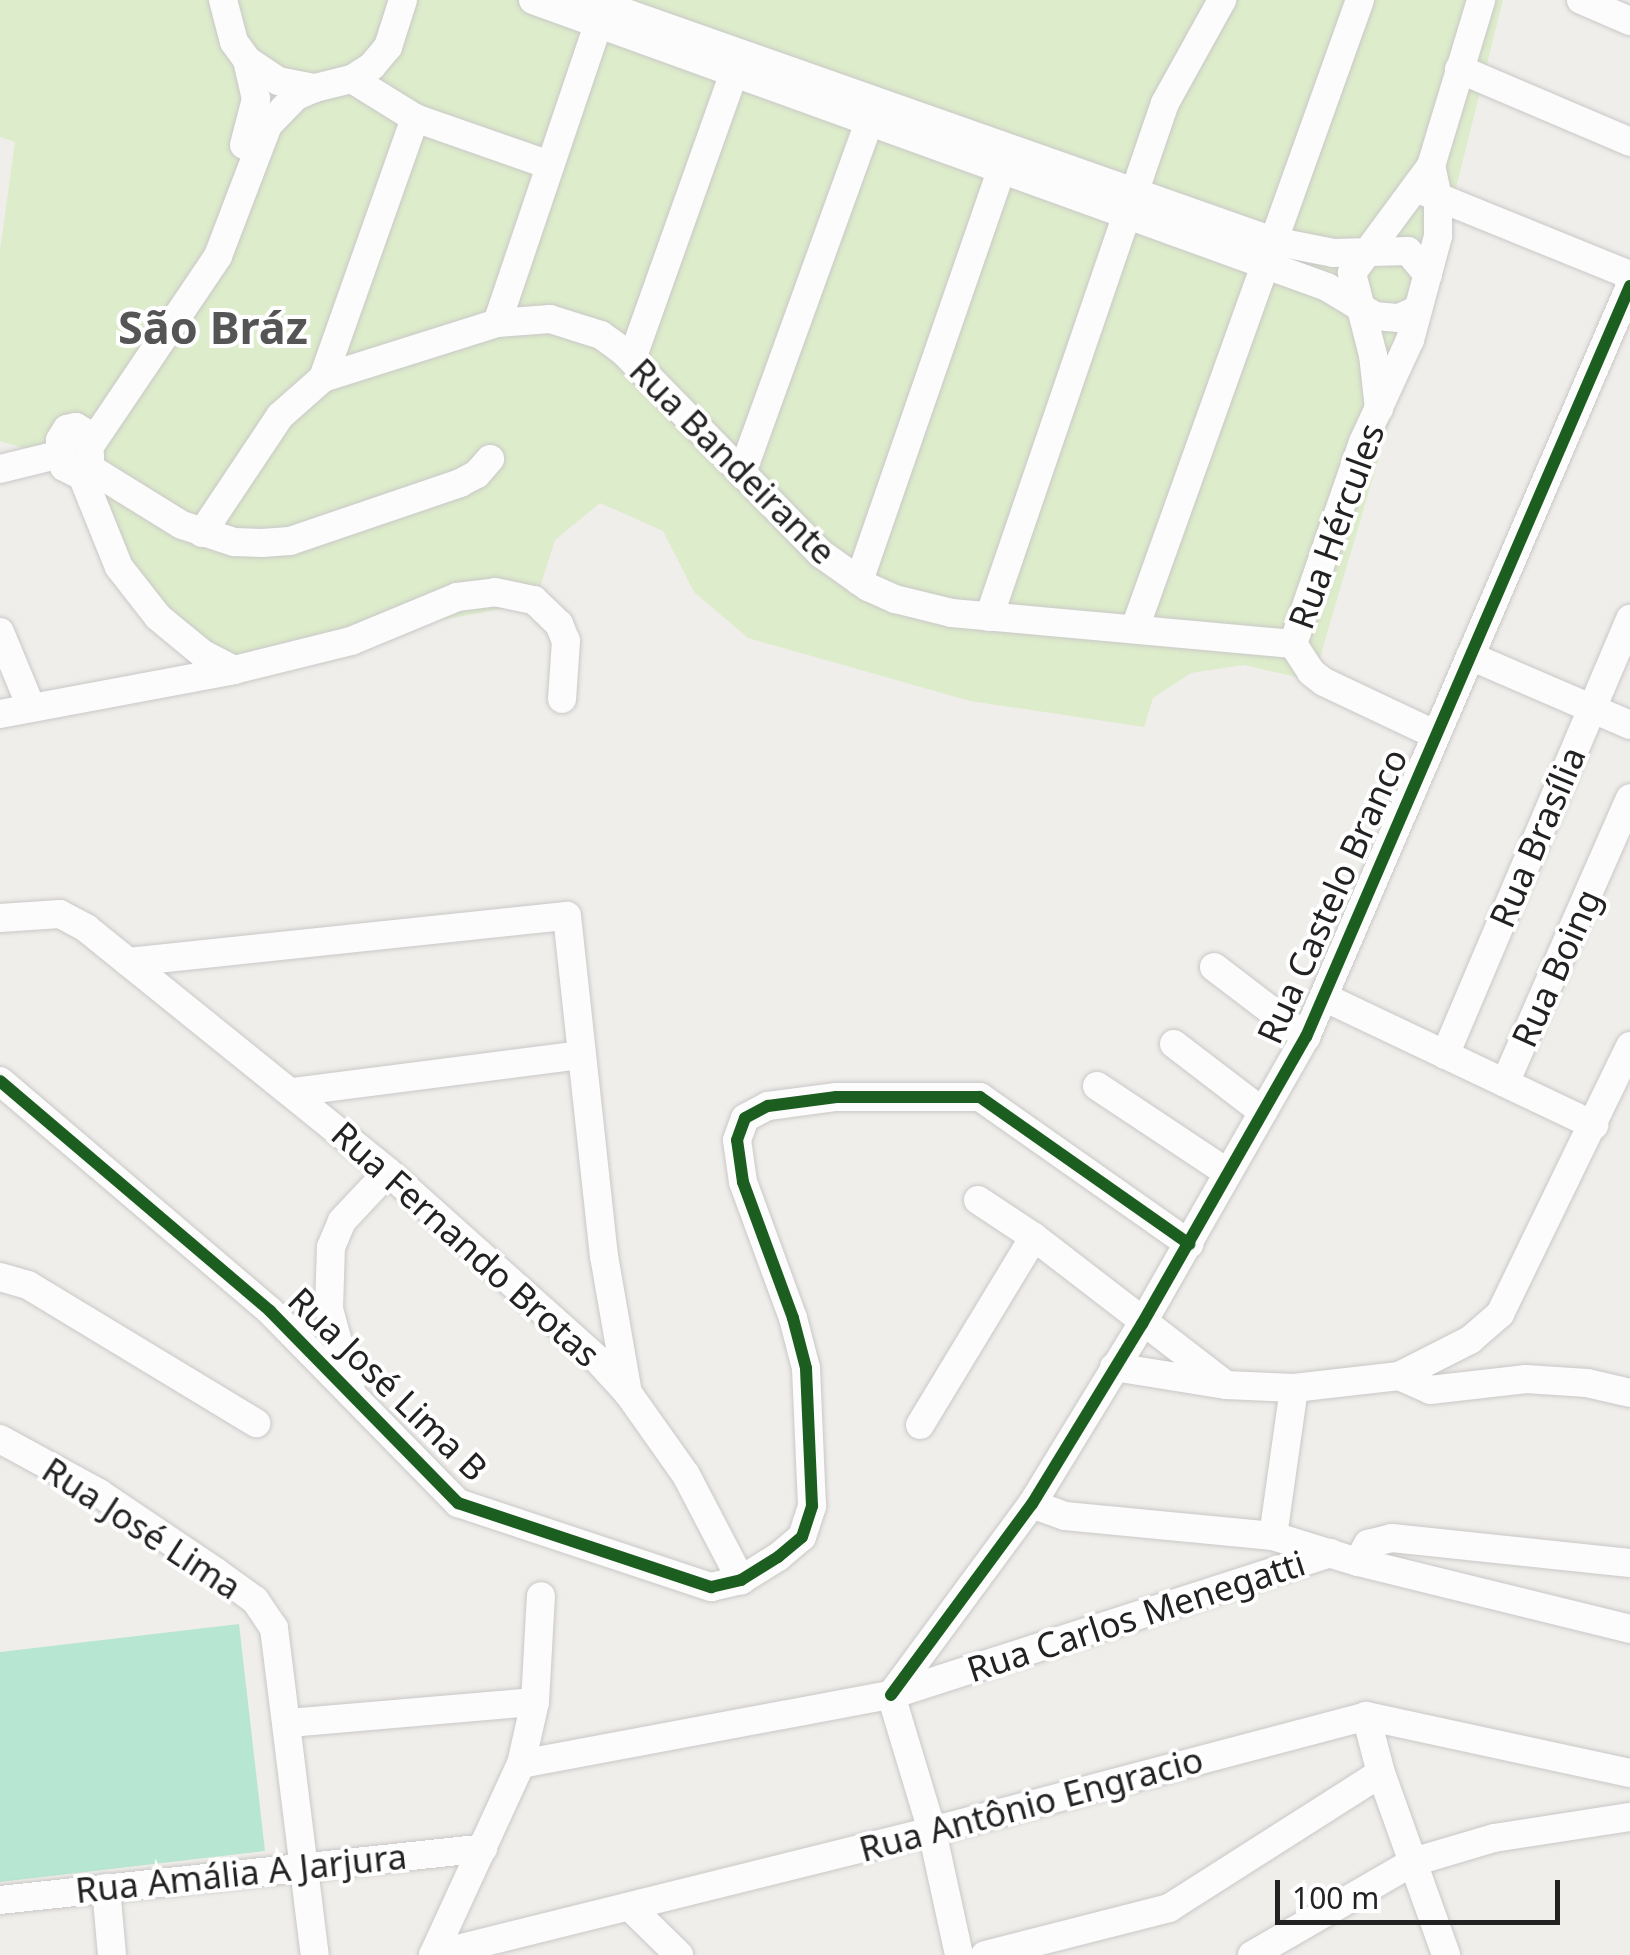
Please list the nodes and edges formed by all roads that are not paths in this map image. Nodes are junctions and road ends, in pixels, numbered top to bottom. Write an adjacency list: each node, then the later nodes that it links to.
1 (223, 0): 10 (street)
2 (404, 0): 13 (street)
3 (533, 0): 8 (street)
4 (1222, 0): 21 (street)
5 (1360, 0): 23 (street)
6 (1481, 0): 12 (street, Rua Hércules)
7 (1582, 0): 9 (street)
8 (597, 10): 11 (street); 19 (street)
9 (1630, 22)
10 (247, 60): 14 (street); 33 (street)
11 (736, 63): 15 (street); 30 (street)
12 (1459, 69): 17 (street); 20 (street, Rua Hércules)
13 (352, 79): 14 (street); 16 (street)
14 (315, 88): 33 (street)
15 (872, 112): 18 (street); 36 (street)
16 (415, 118): 19 (street); 31 (street)
17 (1630, 142)
18 (1005, 160): 21 (street); 38 (street)
19 (549, 165): 29 (street)
20 (1429, 184): 22 (street, Rua Hércules); 24 (street, Rua Hércules); 25 (street)
21 (1130, 205): 23 (street); 39 (street)
22 (1364, 252): 23 (street); 24 (street); 27 (street, Rua Hércules)
23 (1269, 253): 27 (street); 41 (street)
24 (1428, 275): 28 (street, Rua Hércules)
25 (1630, 275)
26 (1630, 286): 44 (street, Rua Castelo Branco)
27 (1356, 302): 28 (street); 32 (street, Rua Hércules)
28 (1417, 310): 32 (street, Rua Hércules)
29 (497, 323): 30 (street, Rua Bandeirante); 31 (street, Rua Bandeirante)
30 (632, 359): 36 (street, Rua Bandeirante)
31 (323, 378): 37 (street, Rua Bandeirante)
32 (1380, 409): 43 (street, Rua Hércules)
33 (80, 453): 35 (street); 37 (street); 45 (street)
34 (490, 458): 37 (street)
35 (0, 469)
36 (742, 473): 38 (street, Rua Bandeirante)
37 (202, 533)
38 (859, 582): 39 (street, Rua Bandeirante)
39 (989, 616): 41 (street, Rua Bandeirante)
40 (1630, 619): 48 (street, Rua Brasília)
41 (1135, 628): 43 (street, Rua Bandeirante)
42 (0, 632): 47 (street)
43 (1292, 644): 51 (street)
44 (1470, 656): 48 (street); 51 (street, Rua Castelo Branco)
45 (234, 670): 46 (street); 47 (street)
46 (562, 698)
47 (31, 706): 49 (street)
48 (1591, 708): 50 (street); 61 (street, Rua Brasília)
49 (0, 714)
50 (1630, 725)
51 (1436, 735): 56 (street, Rua Castelo Branco)
52 (1630, 798): 63 (street, Rua Boing)
53 (0, 918): 54 (street, Rua Fernando Brotas)
54 (128, 962): 60 (street); 65 (street, Rua Fernando Brotas)
55 (1214, 967): 57 (street)
56 (1326, 998): 57 (street, Rua Castelo Branco); 61 (street)
57 (1306, 1038): 67 (street, Rua Castelo Branco)
58 (1174, 1044): 67 (street)
59 (1630, 1046): 69 (street)
60 (582, 1055): 65 (street); 81 (street)
61 (1446, 1055): 63 (street)
62 (0, 1080): 66 (street, Rua José Lima B)
63 (1505, 1082): 69 (street)
64 (1097, 1086): 71 (street)
65 (292, 1092): 70 (street, Rua Fernando Brotas)
66 (27, 1103): 68 (street); 83 (street, Rua José Lima B)
67 (1263, 1112): 71 (street, Rua Castelo Branco)
68 (0, 1115)
69 (1594, 1125): 78 (street)
70 (388, 1172): 81 (street, Rua Fernando Brotas); 83 (street)
71 (1228, 1173): 74 (street, Rua Castelo Branco)
72 (978, 1200): 73 (street)
73 (1034, 1237): 76 (street); 85 (street)
74 (1189, 1244): 76 (street, Rua Castelo Branco); 92 (street)
75 (0, 1278): 84 (street)
76 (1142, 1324): 77 (street, Rua Castelo Branco); 79 (street)
77 (1114, 1367): 79 (street); 87 (street, Rua Castelo Branco)
78 (1398, 1376): 80 (street); 82 (street)
79 (1226, 1385): 80 (street)
80 (1294, 1388): 88 (street)
81 (628, 1393): 92 (street, Rua Fernando Brotas)
82 (1630, 1393)
83 (353, 1396): 92 (street, Rua José Lima B)
84 (256, 1423)
85 (920, 1425)
86 (0, 1439): 98 (street, Rua José Lima)
87 (1032, 1504): 88 (street); 95 (street, Rua Castelo Branco)
88 (1273, 1536): 89 (street)
89 (1331, 1552): 90 (street, Rua Carlos Menegatti); 95 (street, Rua Carlos Menegatti)
90 (1358, 1562): 91 (street); 94 (street, Rua Carlos Menegatti)
91 (1630, 1562)
92 (742, 1580)
93 (541, 1596): 96 (street)
94 (1630, 1629)
95 (891, 1695): 99 (street, Rua Carlos Menegatti); 103 (street)
96 (534, 1702): 98 (street); 99 (street)
97 (1366, 1716): 100 (street); 101 (street, Rua Antônio Engracio); 103 (street, Rua Antônio Engracio)
98 (288, 1724): 106 (street)
99 (521, 1764): 104 (street)
100 (1381, 1773): 105 (street); 115 (street)
101 (1630, 1773)
102 (1630, 1817): 105 (street)
103 (932, 1831): 109 (street, Rua Antônio Engracio); 114 (street)
104 (483, 1848): 106 (street, Rua Amália A Jarjura); 112 (street)
105 (1412, 1862): 116 (street); 117 (street)
106 (304, 1864): 107 (street, Rua Amália A Jarjura); 111 (street)
107 (106, 1888): 108 (street, Rua Amália A Jarjura); 110 (street)
108 (0, 1900)
109 (630, 1907): 112 (street, Rua Antônio Engracio); 113 (street)
110 (112, 1955)
111 (315, 1955)
112 (433, 1955)
113 (680, 1955)
114 (959, 1955)
115 (985, 1955)
116 (1252, 1955)
117 (1446, 1955)

